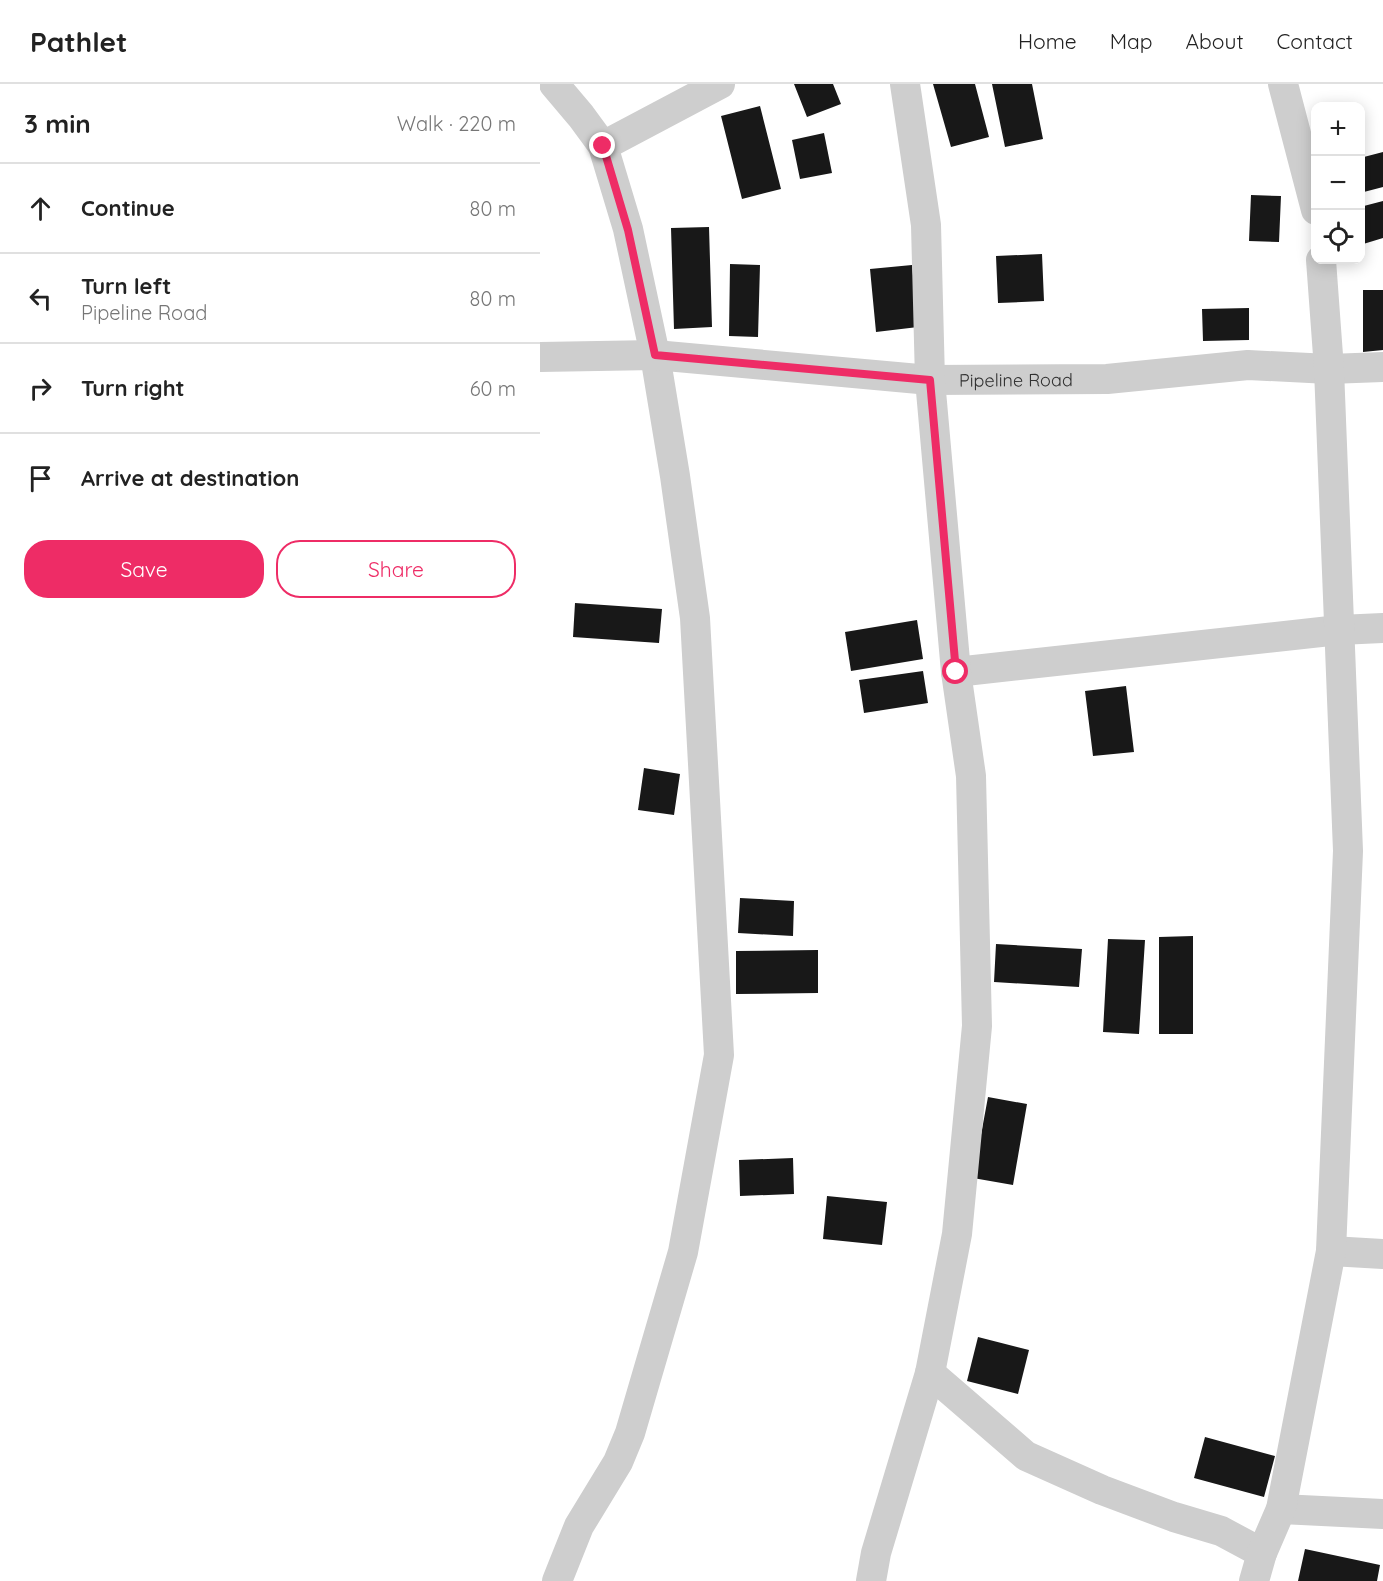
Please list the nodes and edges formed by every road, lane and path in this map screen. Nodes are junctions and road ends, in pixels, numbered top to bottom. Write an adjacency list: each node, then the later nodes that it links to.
1 (554, 84): 5 (street)
2 (720, 84): 5 (street)
3 (905, 84): 12 (street)
4 (1283, 84): 6 (street)
5 (603, 146): 8 (street)
6 (1311, 191)
7 (1321, 264): 11 (street)
8 (655, 355): 9 (street, Pipeline Road); 12 (street, Pipeline Road); 22 (street)
9 (540, 357)
10 (1383, 367): 11 (street, Pipeline Road)
11 (1329, 369): 12 (street, Pipeline Road); 14 (street)
12 (930, 380): 15 (street)
13 (1383, 628): 14 (street)
14 (1339, 630): 15 (street); 16 (street)
15 (956, 672): 18 (street)
16 (1331, 1251): 17 (street); 19 (street)
17 (1383, 1254)
18 (930, 1372): 21 (street); 23 (street)
19 (1281, 1509): 20 (street); 21 (street)
20 (1383, 1514)
21 (1258, 1567)
22 (557, 1581)
23 (871, 1581)

